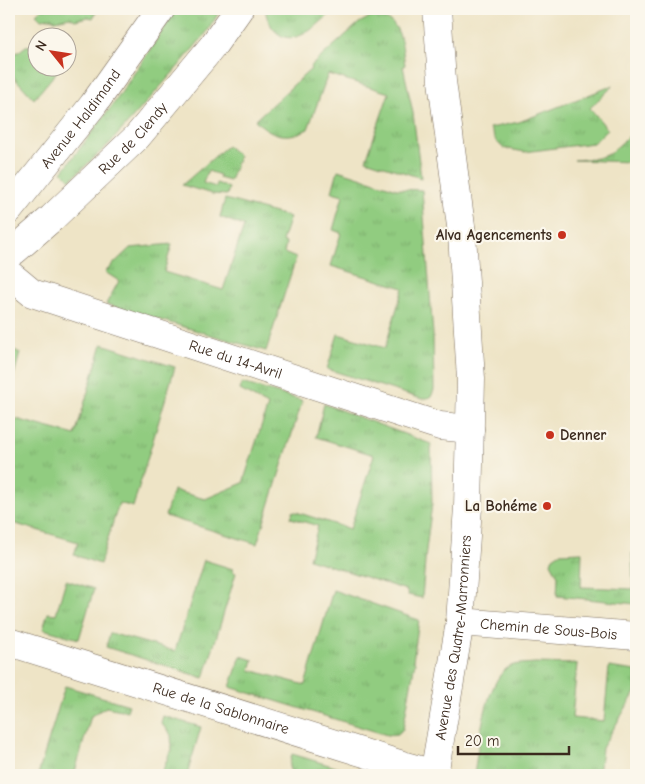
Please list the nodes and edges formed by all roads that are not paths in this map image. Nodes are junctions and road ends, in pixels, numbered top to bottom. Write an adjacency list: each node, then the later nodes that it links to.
1 (239, 9): 7 (street, Rue de Clendy)
2 (419, 9): 5 (street)
3 (437, 9): 5 (street)
4 (156, 17): 6 (street, Avenue Haldimand)
5 (442, 81): 9 (street, Avenue des Quatre-Marronniers)
6 (9, 210)
7 (9, 252)
8 (9, 274): 9 (street, Rue du 14-Avril)
9 (470, 429): 10 (street, Avenue des Quatre-Marronniers)
10 (460, 622): 11 (street, Chemin de Sous-Bois); 13 (street, Avenue des Quatre-Marronniers)
11 (636, 636)
12 (9, 642): 13 (street, Rue de la Sablonnaire)
13 (435, 774)

